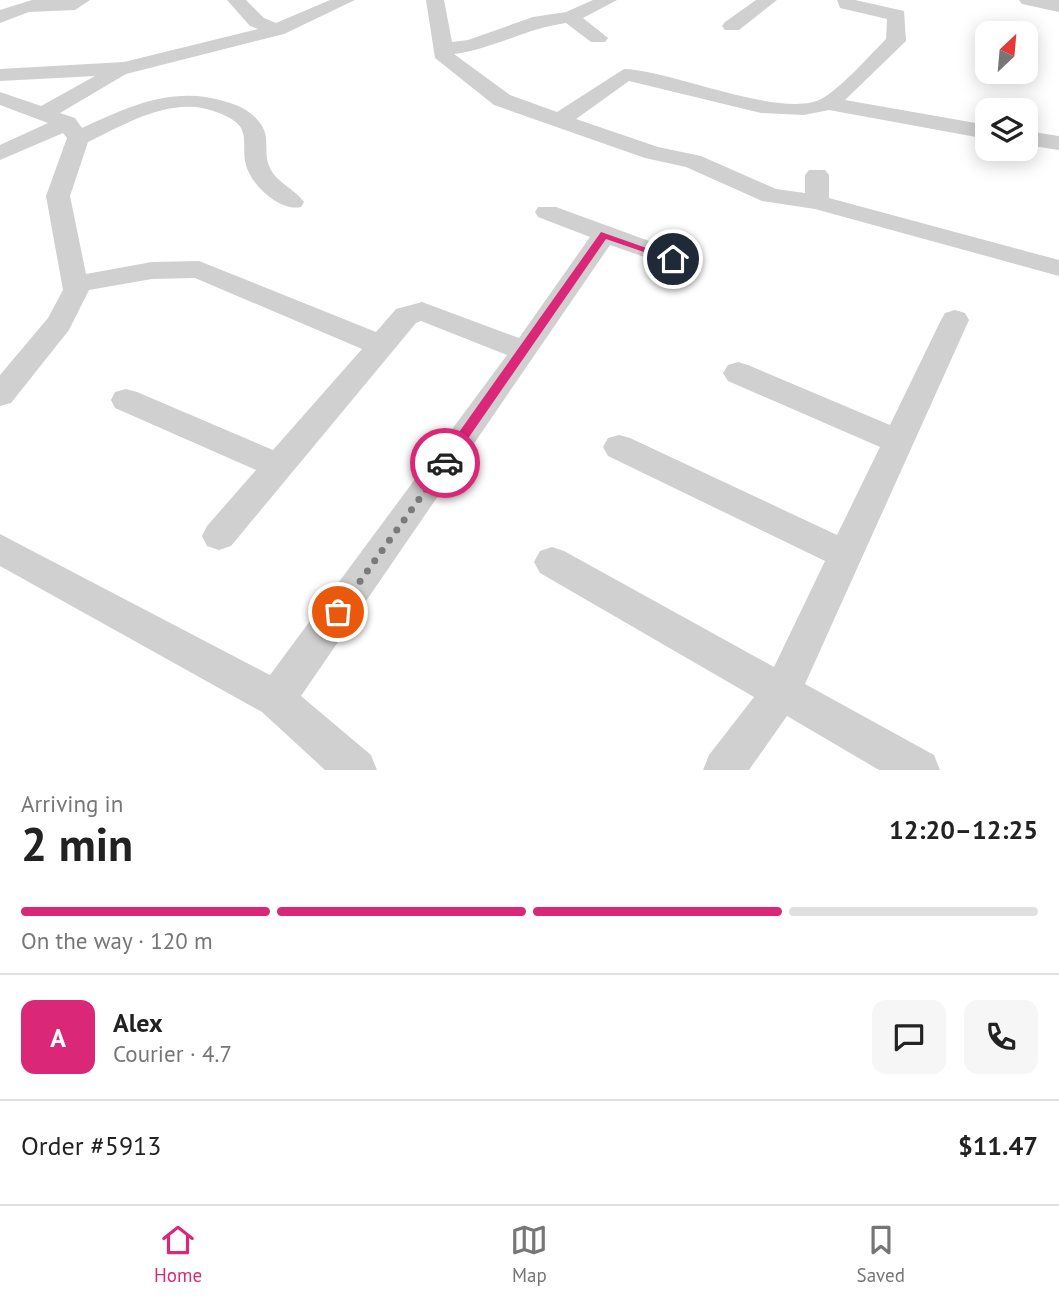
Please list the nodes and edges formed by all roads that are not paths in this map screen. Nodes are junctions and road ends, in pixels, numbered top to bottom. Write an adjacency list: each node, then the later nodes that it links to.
1 (81, 0): 8 (street)
2 (236, 0): 12 (street)
3 (346, 0): 12 (street)
4 (435, 0): 14 (street)
5 (608, 0): 10 (street)
6 (768, 0): 11 (street)
7 (846, 0): 18 (street)
8 (30, 3): 9 (street)
9 (0, 17)
10 (570, 17): 13 (street); 14 (street)
11 (732, 26)
12 (277, 30): 15 (street)
13 (598, 38)
14 (444, 50): 20 (street)
15 (124, 68): 16 (street); 19 (street)
16 (0, 75)
17 (0, 99): 19 (street)
18 (829, 104): 20 (street); 21 (street)
19 (43, 114): 22 (street)
20 (560, 120): 28 (street)
21 (975, 130)
22 (73, 131): 25 (street); 27 (street); 33 (street)
23 (1038, 140): 24 (street)
24 (1059, 143)
25 (0, 153)
26 (817, 175): 28 (street)
27 (292, 202)
28 (817, 202): 32 (street)
29 (547, 212): 30 (street)
30 (604, 234): 31 (street); 36 (street)
31 (673, 259)
32 (1059, 268)
33 (75, 285): 35 (street); 38 (street)
34 (955, 320): 40 (street)
35 (380, 345): 36 (street); 42 (street)
36 (525, 351): 48 (street)
37 (738, 373): 40 (street)
38 (0, 395)
39 (127, 400): 42 (street)
40 (898, 442): 45 (street)
41 (619, 447): 45 (street)
42 (278, 466): 43 (street)
43 (219, 536)
44 (0, 549): 48 (street)
45 (846, 555): 47 (street)
46 (552, 562): 47 (street)
47 (782, 691): 50 (street); 51 (street)
48 (276, 699): 49 (street)
49 (356, 770)
50 (724, 770)
51 (919, 770)

